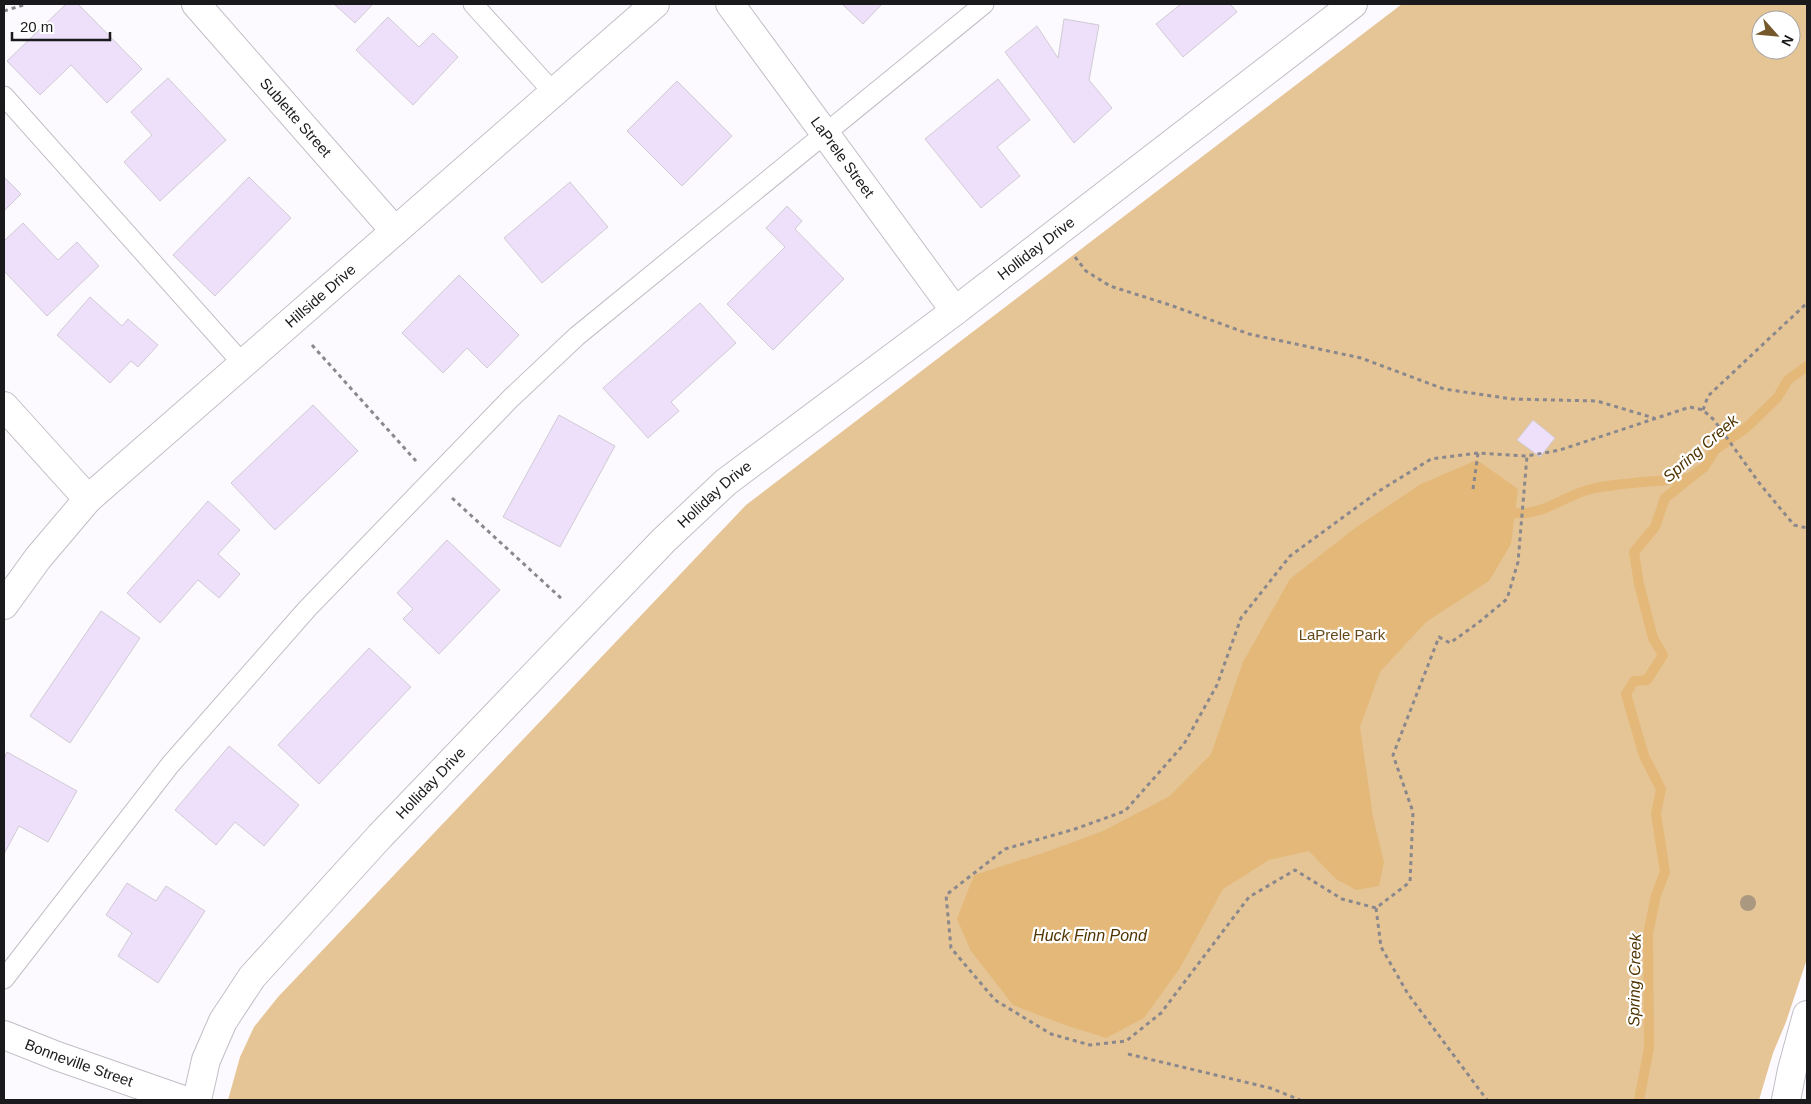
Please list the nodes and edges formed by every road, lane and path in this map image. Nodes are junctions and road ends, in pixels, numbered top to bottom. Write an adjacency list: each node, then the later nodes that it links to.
1 (27, 4): 8 (path)
2 (196, 4): 12 (street, Sublette Street)
3 (473, 4): 9 (lane)
4 (655, 4): 9 (street, Hillside Drive)
5 (730, 4): 11 (street, LaPrele Street)
6 (984, 4): 11 (lane)
7 (1353, 4): 13 (street, Holliday Drive)
8 (4, 11)
9 (554, 93): 12 (street, Hillside Drive)
10 (4, 96): 16 (lane)
11 (826, 135): 15 (street, LaPrele Street); 27 (lane)
12 (395, 231): 16 (street, Hillside Drive)
13 (1056, 233): 15 (street, Holliday Drive); 19 (path)
14 (1807, 303): 18 (path)
15 (955, 311): 32 (street, Holliday Drive)
16 (243, 364): 23 (street, Hillside Drive)
17 (4, 406): 23 (street)
18 (1703, 410): 19 (path); 24 (path)
19 (1654, 418): 21 (path)
20 (1478, 453): 21 (path); 22 (path); 26 (path)
21 (1527, 456): 26 (path)
22 (1473, 489)
23 (88, 499): 25 (street, Hillside Drive)
24 (1807, 528)
25 (4, 605)
26 (1376, 908): 34 (path)
27 (4, 979)
28 (1807, 1015): 35 (street)
29 (4, 1035): 31 (street, Bonneville Street)
30 (1128, 1054): 33 (path)
31 (183, 1100)
32 (197, 1100)
33 (1300, 1100)
34 (1487, 1100)
35 (1786, 1100)

